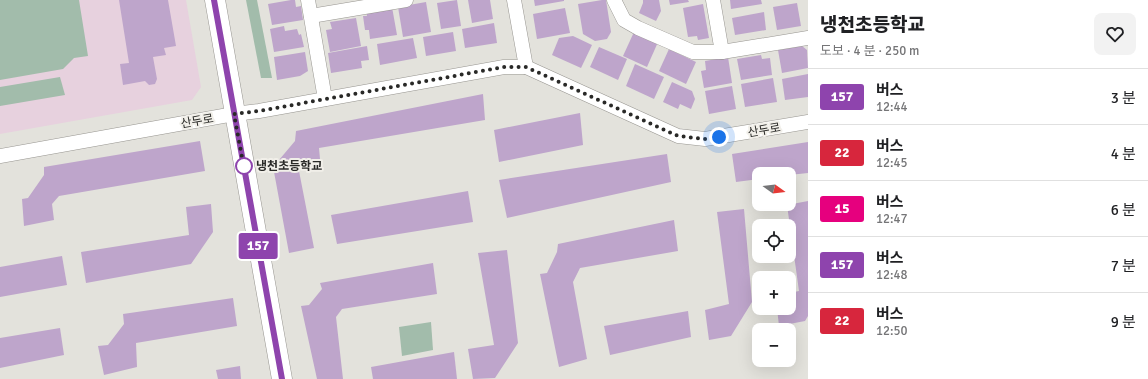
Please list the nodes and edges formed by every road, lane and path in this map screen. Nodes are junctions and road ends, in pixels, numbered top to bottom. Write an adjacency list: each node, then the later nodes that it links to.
1 (214, 0): 12 (main road)
2 (308, 0): 7 (street)
3 (405, 0): 7 (street)
4 (514, 0): 10 (street)
5 (614, 0): 9 (street)
6 (713, 0): 9 (street)
7 (311, 16): 11 (street)
8 (808, 38): 9 (street)
9 (722, 52)
10 (526, 67): 11 (street, 산두로); 13 (street, 산두로)
11 (325, 99): 12 (street, 산두로)
12 (234, 114): 14 (street, 산두로); 15 (main road)
13 (808, 122)
14 (0, 156)
15 (282, 379)

